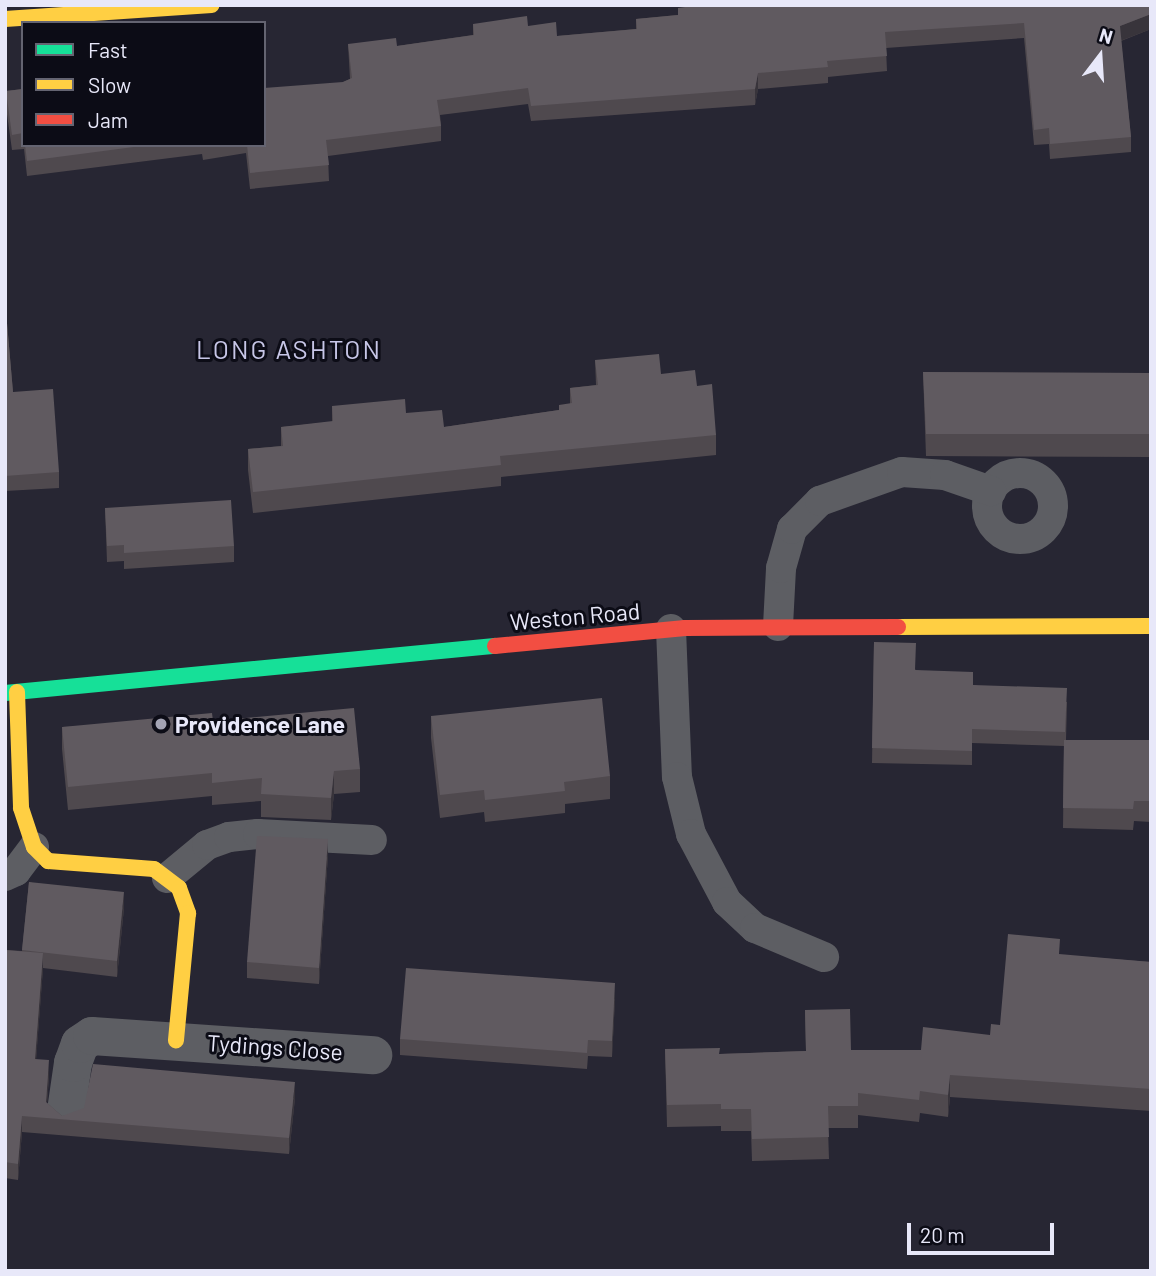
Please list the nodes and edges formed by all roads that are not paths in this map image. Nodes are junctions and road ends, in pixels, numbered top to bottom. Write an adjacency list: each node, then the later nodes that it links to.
1 (212, 5): 2 (street)
2 (5, 19)
3 (991, 491): 4 (lane)
4 (778, 626): 5 (street, Weston Road); 6 (street, Weston Road)
5 (1151, 626)
6 (671, 629): 7 (street, Weston Road); 12 (lane)
7 (11, 692): 9 (street)
8 (372, 840): 11 (lane)
9 (34, 847): 10 (lane); 11 (street)
10 (5, 876)
11 (167, 878): 13 (street, Tydings Close)
12 (824, 957)
13 (176, 1040): 14 (street, Tydings Close); 15 (street, Tydings Close)
14 (373, 1055)
15 (66, 1111)

